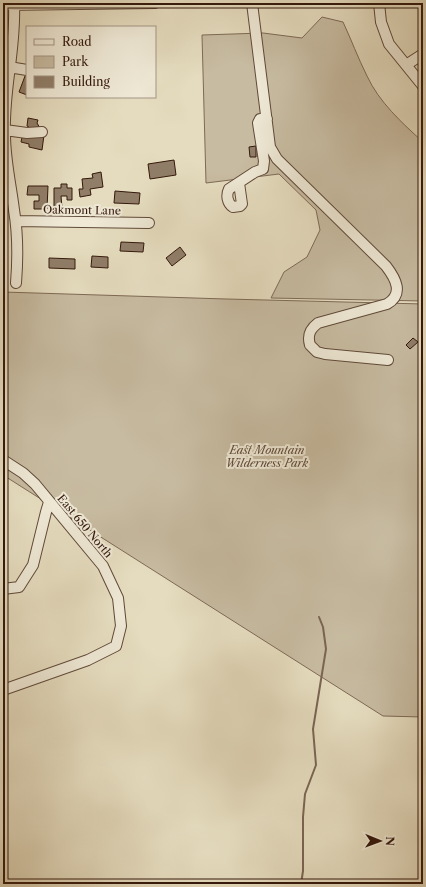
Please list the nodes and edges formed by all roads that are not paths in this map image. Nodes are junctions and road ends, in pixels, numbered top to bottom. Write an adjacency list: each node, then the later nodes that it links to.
1 (155, 3): 5 (street)
2 (252, 3): 11 (street)
3 (379, 3): 7 (street)
4 (3, 5): 5 (street)
5 (14, 5): 8 (street)
6 (423, 54): 7 (street)
7 (406, 65): 10 (street)
8 (9, 67): 9 (street); 12 (street)
9 (26, 70)
10 (423, 86)
11 (267, 119): 14 (street); 18 (street)
12 (5, 130): 13 (street); 15 (street)
13 (42, 132)
14 (239, 183)
15 (16, 221): 16 (street, Oakmont Lane); 17 (street)
16 (149, 223)
17 (16, 283)
18 (388, 360)
19 (3, 460): 20 (street, East 650 North)
20 (49, 502): 21 (street); 22 (street, East 650 North)
21 (3, 588)
22 (3, 690)

